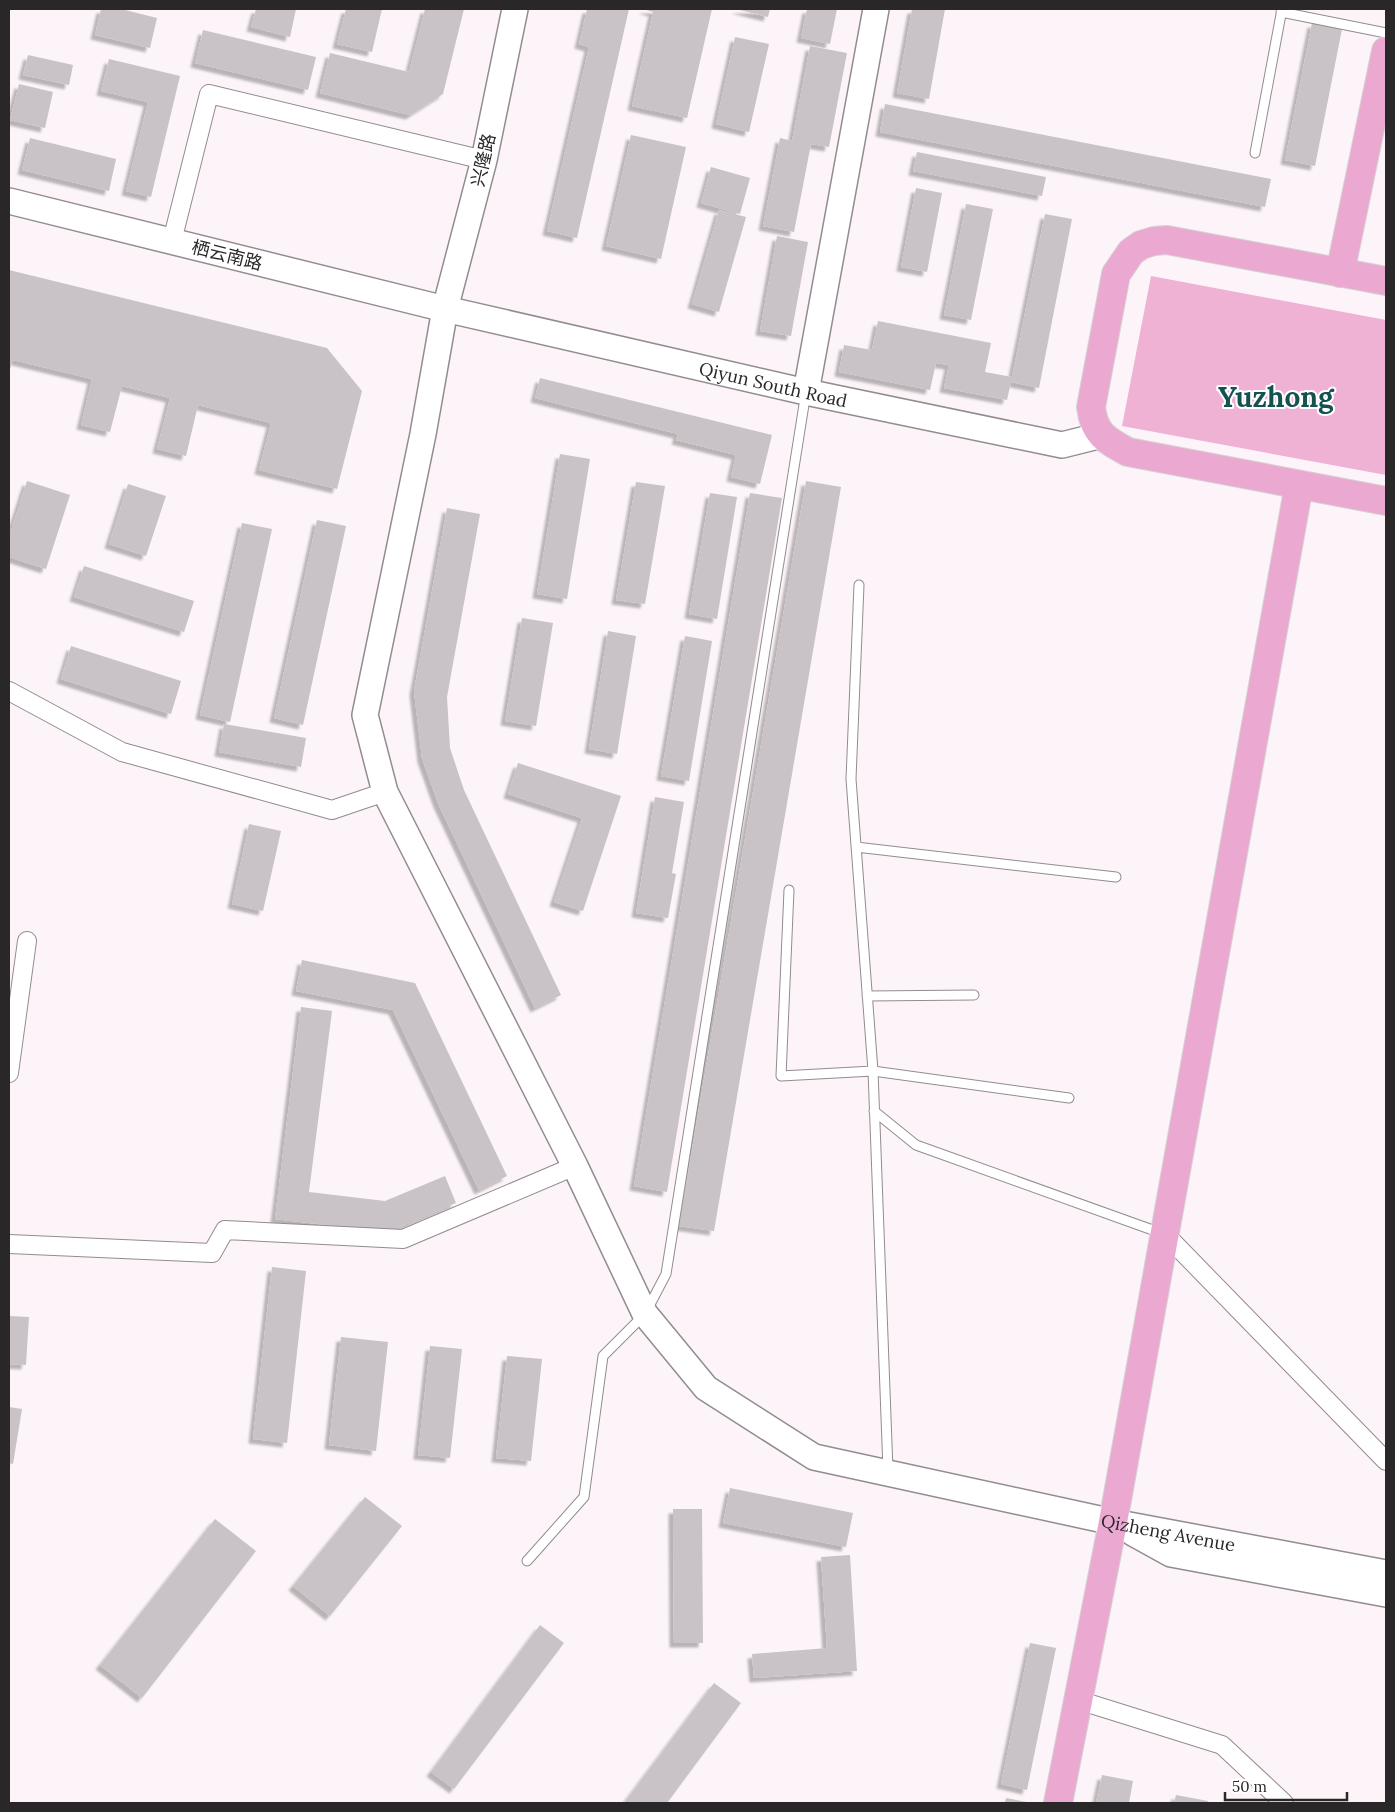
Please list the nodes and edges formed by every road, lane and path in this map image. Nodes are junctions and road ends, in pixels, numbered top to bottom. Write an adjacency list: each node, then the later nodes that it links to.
1 (515, 9): 7 (street, 兴隆路)
2 (876, 9): 13 (street)
3 (1282, 10): 4 (lane); 6 (lane)
4 (1386, 33)
5 (1386, 50): 10 (main road)
6 (1255, 153)
7 (484, 160): 9 (street); 12 (street, 兴隆路)
8 (9, 201): 9 (street, 栖云南路)
9 (172, 241): 12 (street, 栖云南路)
10 (1340, 273): 11 (main road); 14 (main road)
11 (1386, 281)
12 (445, 309): 13 (street, Qiyun South Road); 19 (street, 兴隆路)
13 (806, 392): 14 (street, Qiyun South Road); 33 (lane)
14 (1102, 435): 15 (main road)
15 (1299, 484): 16 (main road); 31 (main road)
16 (1386, 501)
17 (858, 585): 20 (lane)
18 (9, 691): 19 (street)
19 (385, 792): 30 (street, 兴隆路)
20 (856, 847): 21 (lane); 25 (lane)
21 (1116, 878)
22 (789, 890): 26 (lane)
23 (27, 941): 27 (street)
24 (974, 995): 25 (lane)
25 (867, 996): 26 (lane)
26 (872, 1071): 28 (lane); 29 (lane)
27 (9, 1073)
28 (1069, 1098)
29 (874, 1111): 31 (lane); 35 (lane)
30 (575, 1166): 32 (street); 33 (street, 兴隆路)
31 (1165, 1234): 34 (street); 36 (main road)
32 (9, 1244)
33 (644, 1314): 35 (street, 兴隆路); 37 (lane)
34 (1386, 1461)
35 (888, 1473): 36 (street, 兴隆路)
36 (1113, 1522): 38 (street, Qizheng Avenue); 39 (street, Qizheng Avenue); 40 (main road)
37 (527, 1561)
38 (1386, 1572)
39 (1386, 1594)
40 (1078, 1700): 41 (main road); 42 (street)
41 (1058, 1803)
42 (1284, 1803)

